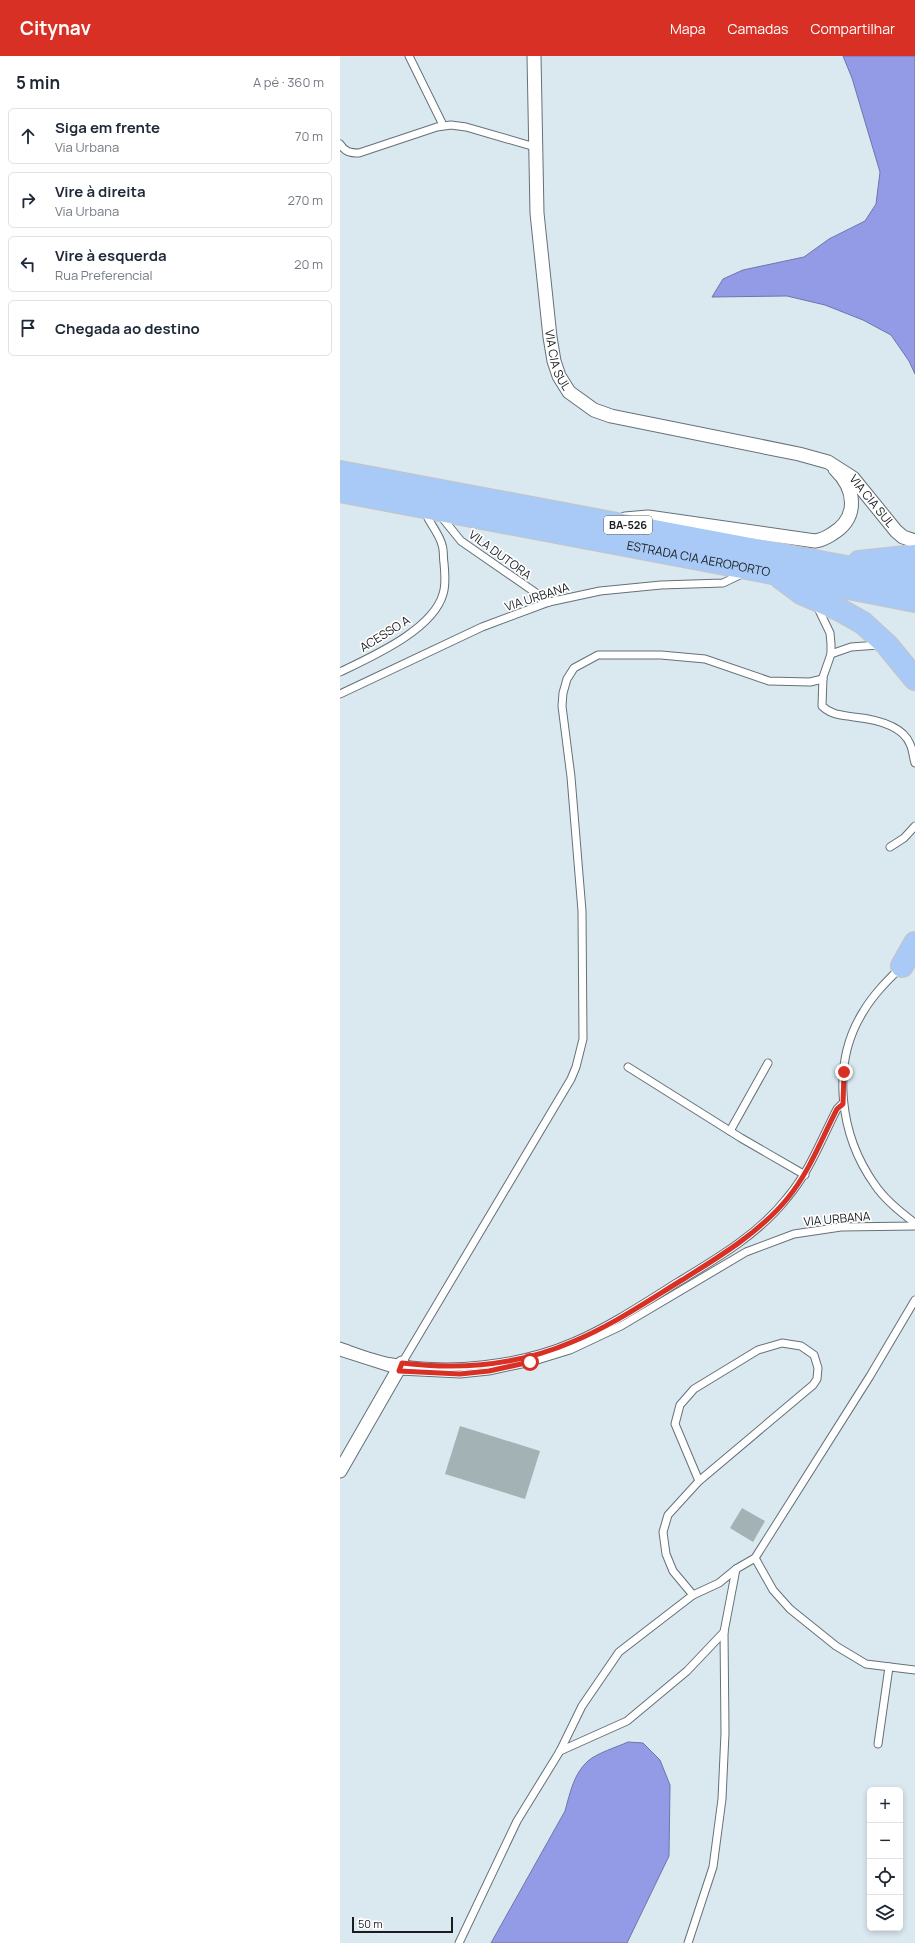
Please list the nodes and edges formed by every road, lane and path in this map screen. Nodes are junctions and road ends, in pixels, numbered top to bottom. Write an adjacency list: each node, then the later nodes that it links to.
1 (409, 56): 3 (lane)
2 (534, 56): 5 (street, VIA CIA SUL)
3 (443, 125): 4 (lane); 5 (lane)
4 (340, 144)
5 (535, 147): 7 (street, VIA CIA SUL)
6 (340, 462): 11 (highway)
7 (828, 462): 14 (street, VIA CIA SUL); 15 (street, VIA CIA SUL)
8 (340, 472): 11 (highway, ESTRADA CIA AEROPORTO / BA-526)
9 (340, 491): 12 (highway, ESTRADA CIA AEROPORTO / BA-526)
10 (340, 502): 13 (highway)
11 (555, 512): 14 (highway, ESTRADA CIA AEROPORTO / BA-526)
12 (480, 518): 13 (highway); 18 (highway, ESTRADA CIA AEROPORTO / BA-526)
13 (436, 519): 22 (lane, VILA DUTORA); 25 (lane, ACESSO A)
14 (602, 521): 17 (highway, ESTRADA CIA AEROPORTO / BA-526)
15 (915, 541)
16 (915, 556): 17 (highway)
17 (837, 565): 19 (highway, ESTRADA CIA AEROPORTO / BA-526)
18 (763, 571): 20 (highway); 21 (highway, ESTRADA CIA AEROPORTO / BA-526); 22 (lane, VIA URBANA)
19 (915, 580)
20 (814, 598): 23 (highway); 24 (lane)
21 (915, 601)
22 (549, 602): 28 (lane, VIA URBANA)
23 (887, 645): 24 (lane); 27 (highway)
24 (831, 654): 26 (lane)
25 (340, 672)
26 (823, 679): 29 (lane); 44 (lane)
27 (915, 679)
28 (340, 694)
29 (915, 762)
30 (915, 826): 31 (lane)
31 (890, 847)
32 (915, 943): 33 (highway)
33 (909, 961): 36 (lane)
34 (768, 1063): 37 (lane)
35 (628, 1067): 37 (lane)
36 (843, 1104): 38 (lane, VIA URBANA); 39 (lane)
37 (730, 1131): 38 (lane)
38 (805, 1175): 44 (lane, VIA URBANA)
39 (915, 1223)
40 (915, 1226): 44 (lane, VIA URBANA)
41 (915, 1300): 47 (lane)
42 (340, 1346): 44 (lane, VIA URBANA)
43 (340, 1352): 44 (lane, VIA URBANA)
44 (401, 1367): 45 (street)
45 (340, 1471)
46 (699, 1481): 46 (lane); 49 (lane)
47 (755, 1558): 48 (lane); 51 (lane)
48 (736, 1569): 49 (lane); 50 (lane)
49 (693, 1595): 54 (lane)
50 (724, 1632): 54 (lane); 56 (lane)
51 (889, 1667): 52 (lane); 53 (lane)
52 (915, 1670)
53 (878, 1744)
54 (560, 1751): 55 (lane)
55 (459, 1943)
56 (688, 1943)

